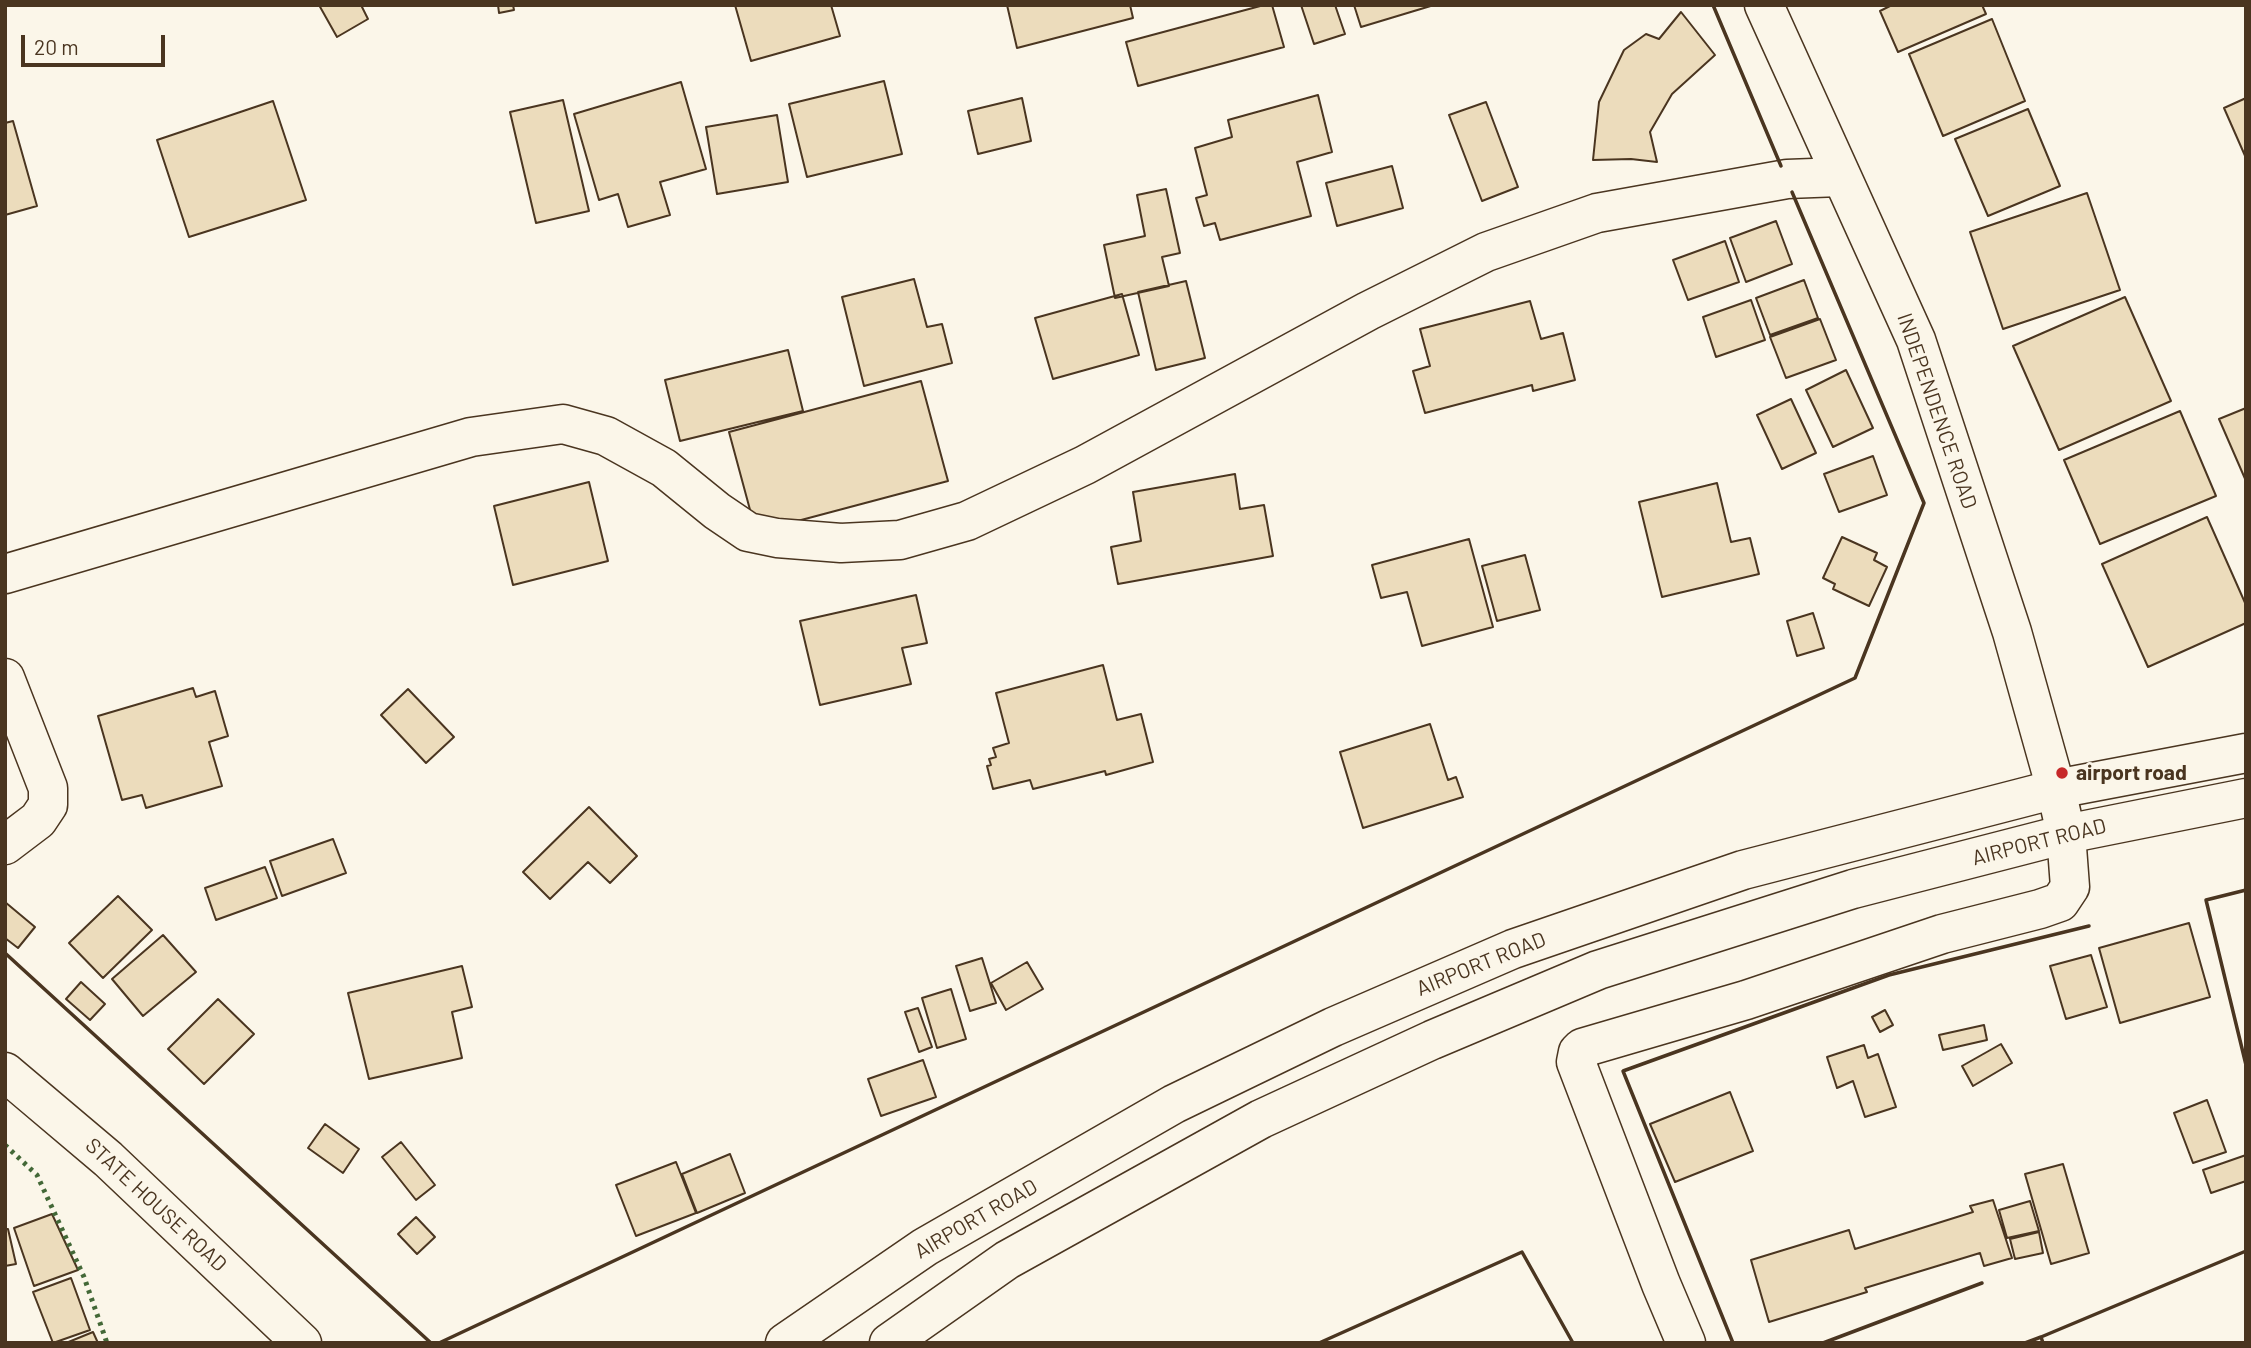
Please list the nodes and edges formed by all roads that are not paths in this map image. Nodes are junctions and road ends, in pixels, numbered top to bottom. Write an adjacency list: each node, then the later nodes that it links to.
1 (1764, 5): 2 (main road, INDEPENDENCE ROAD)
2 (1840, 177): 3 (main road); 6 (main road, INDEPENDENCE ROAD)
3 (5, 574)
4 (5, 678): 9 (main road)
5 (2246, 753): 6 (main road, AIRPORT ROAD)
6 (2056, 789): 8 (main road, INDEPENDENCE ROAD); 12 (main road, AIRPORT ROAD)
7 (2246, 798): 8 (main road, AIRPORT ROAD)
8 (2066, 834): 13 (main road, AIRPORT ROAD); 14 (main road, INDEPENDENCE ROAD)
9 (5, 845)
10 (5, 1072): 11 (main road, STATE HOUSE ROAD)
11 (302, 1343)
12 (785, 1343)
13 (889, 1343)
14 (1686, 1343)

